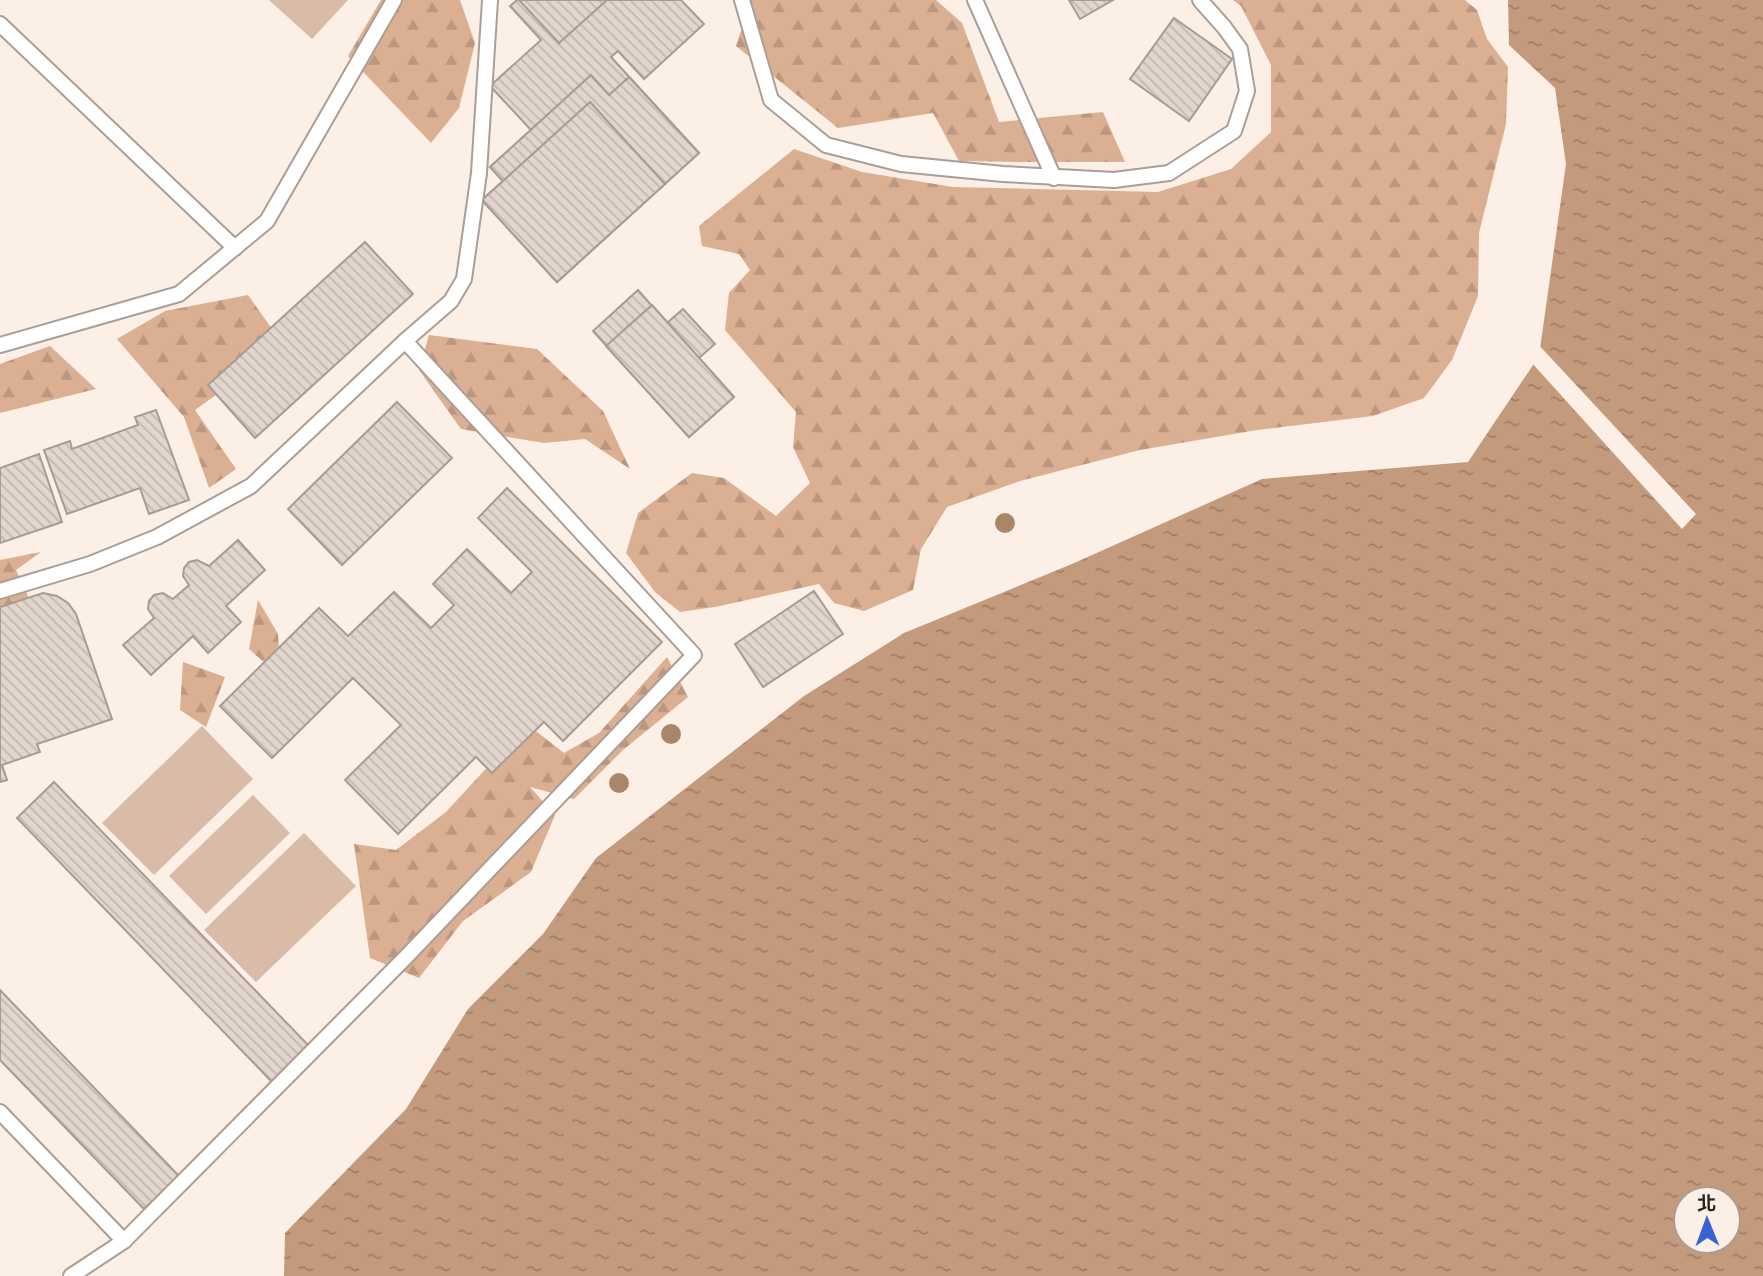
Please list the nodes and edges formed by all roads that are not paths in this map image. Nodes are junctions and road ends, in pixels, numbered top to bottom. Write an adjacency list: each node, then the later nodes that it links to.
1 (394, 0): 8 (lane)
2 (490, 0): 9 (lane)
3 (742, 0): 7 (lane)
4 (975, 0): 7 (lane)
5 (1200, 0): 7 (lane)
6 (0, 24): 8 (lane)
7 (1054, 178)
8 (234, 248): 10 (lane)
9 (405, 341): 11 (lane); 13 (lane)
10 (0, 345)
11 (0, 591)
12 (0, 1112): 13 (lane)
13 (124, 1241): 14 (lane)
14 (71, 1276)

